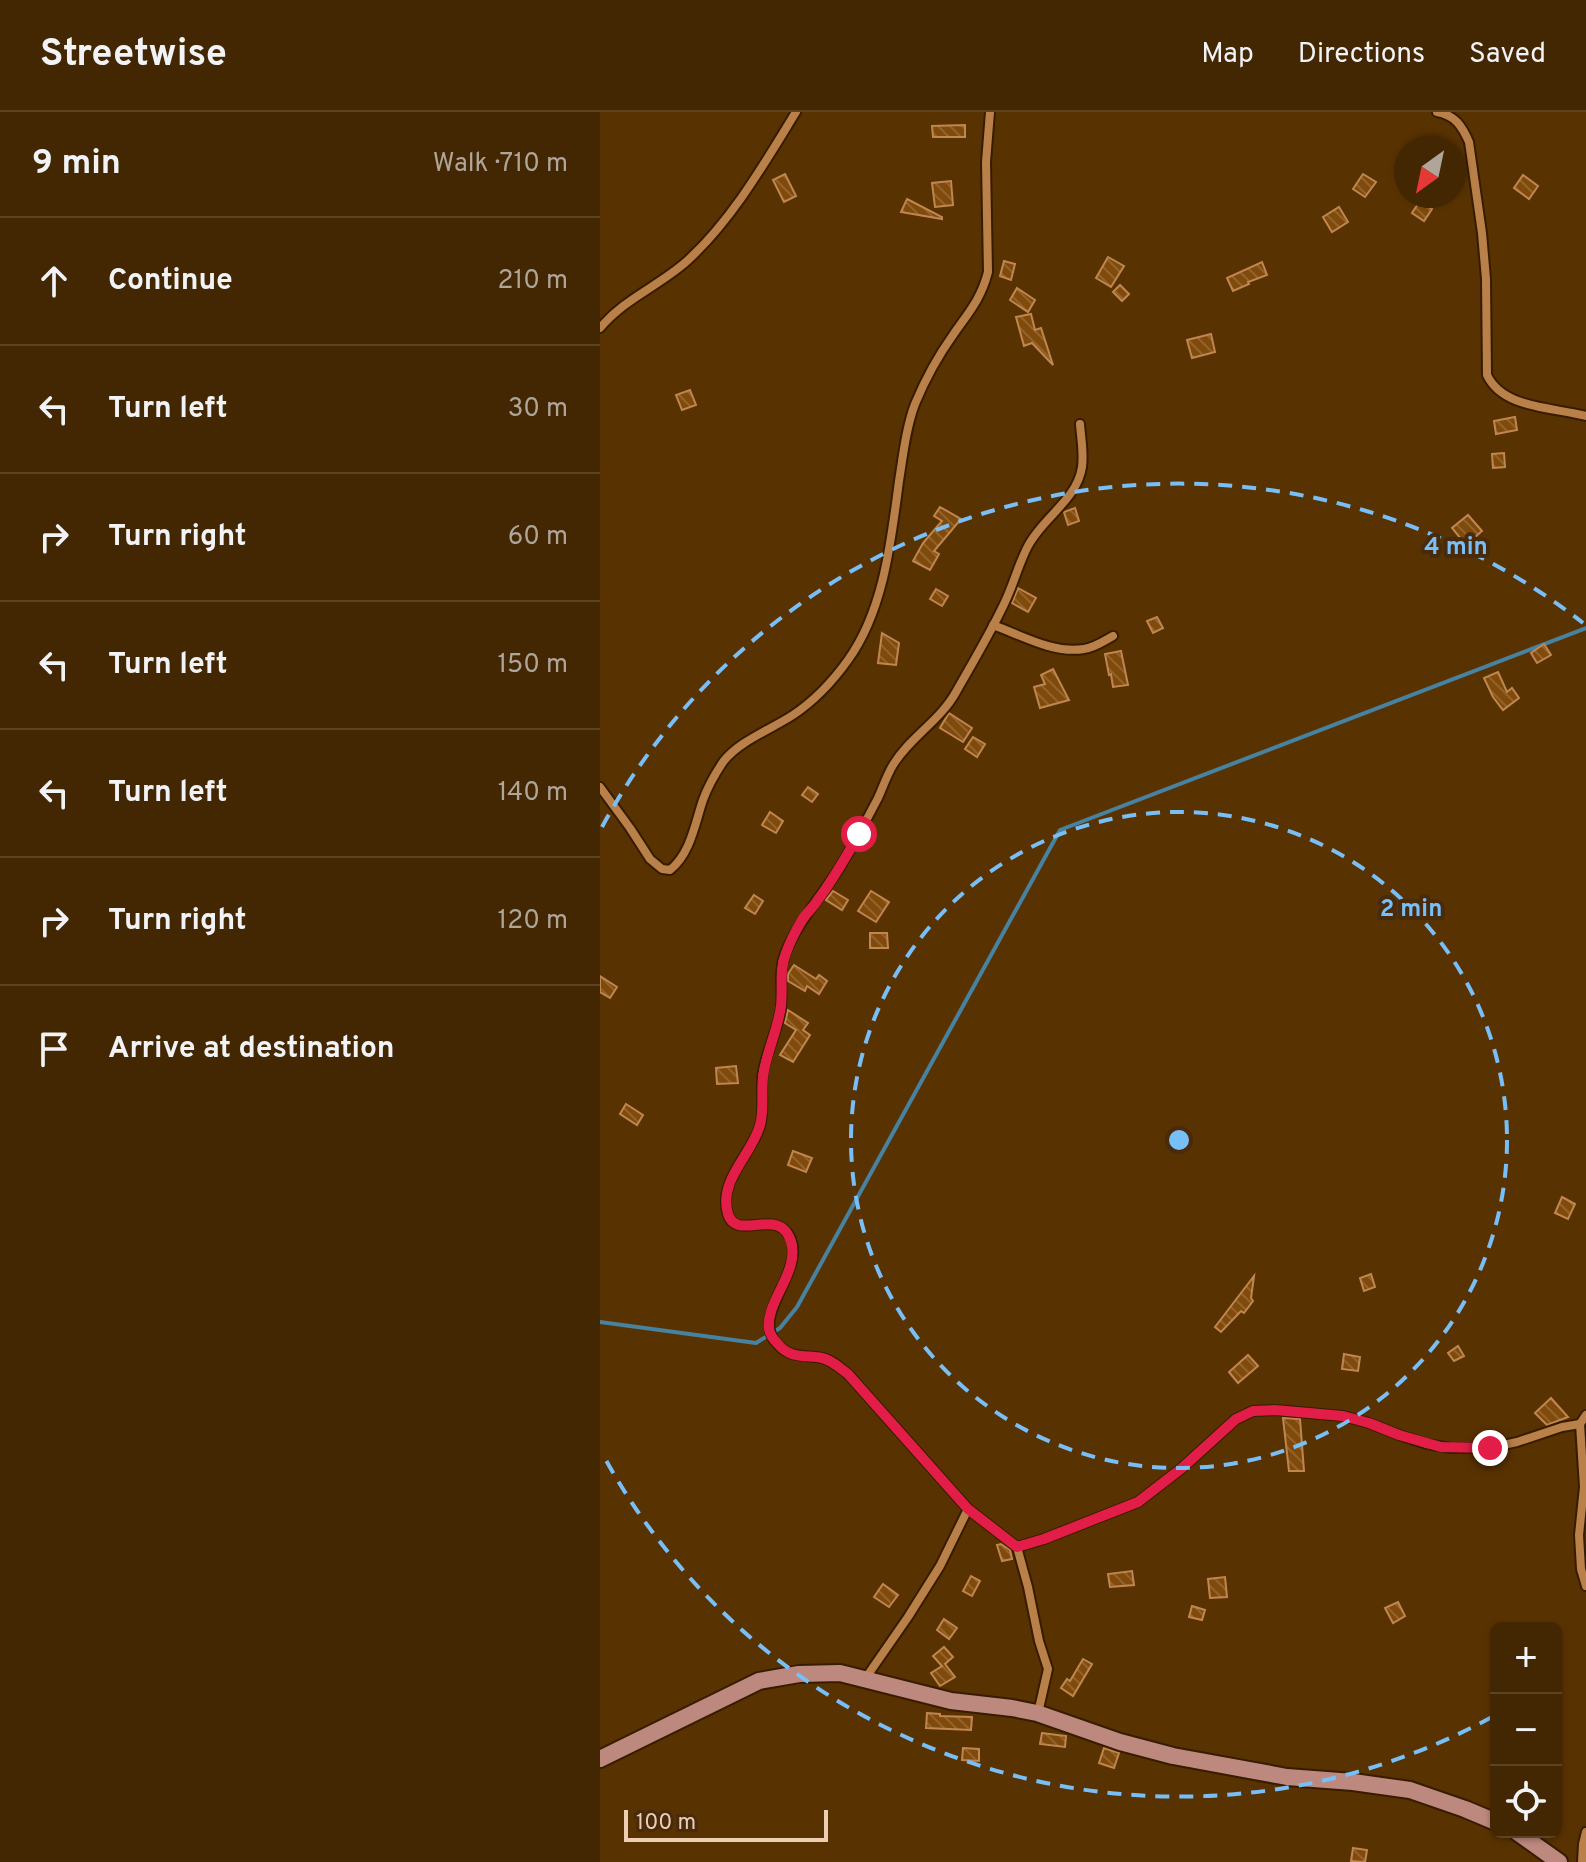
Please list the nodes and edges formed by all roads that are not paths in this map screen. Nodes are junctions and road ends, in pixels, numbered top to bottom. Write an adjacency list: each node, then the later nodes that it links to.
1 (796, 112): 4 (street)
2 (990, 112): 9 (street)
3 (1437, 112): 5 (street)
4 (600, 328)
5 (1586, 416)
6 (1080, 424): 7 (street)
7 (993, 625): 8 (street); 13 (street)
8 (1113, 636)
9 (600, 787)
10 (1586, 1415): 11 (street)
11 (1580, 1424): 12 (street); 14 (street)
12 (1584, 1455): 15 (street)
13 (968, 1509): 14 (street); 16 (street)
14 (1017, 1547): 17 (street)
15 (1586, 1586)
16 (865, 1679): 17 (street); 18 (street)
17 (1037, 1713): 19 (street)
18 (600, 1759)
19 (1490, 1819)
20 (1586, 1832): 23 (street)
21 (1525, 1838): 22 (street)
22 (1559, 1862)
23 (1582, 1862)

